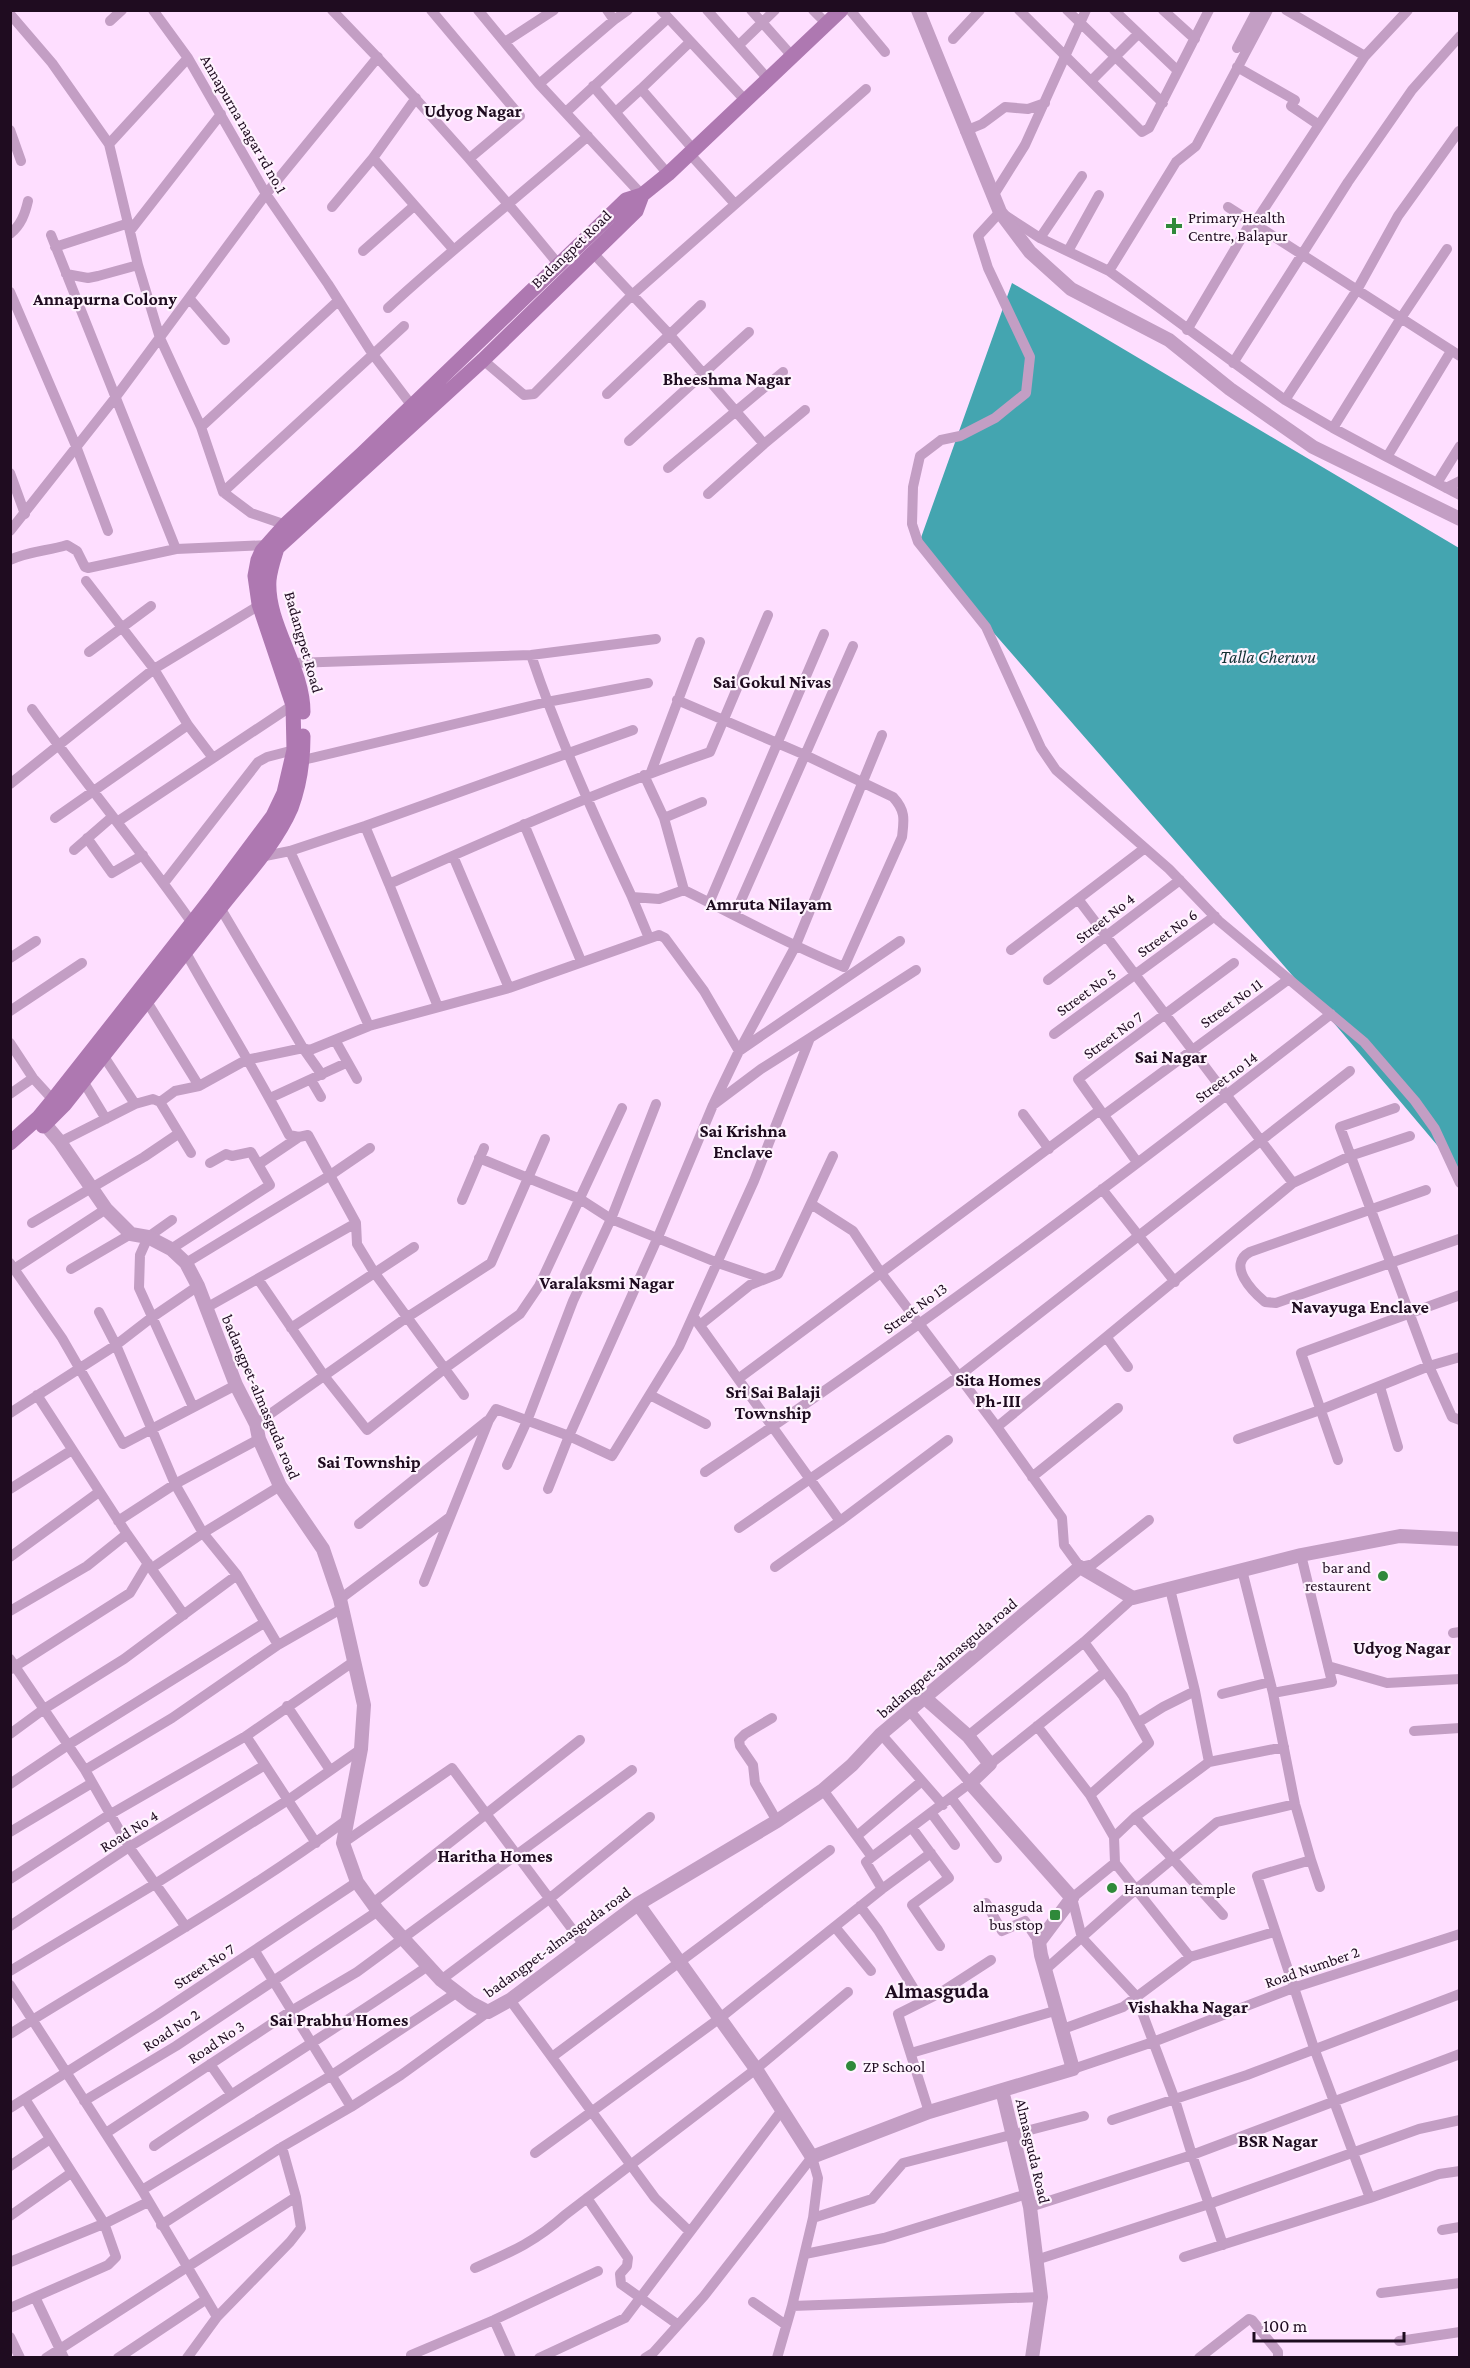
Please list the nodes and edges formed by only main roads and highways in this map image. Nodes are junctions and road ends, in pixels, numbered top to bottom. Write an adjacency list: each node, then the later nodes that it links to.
1 (842, 10): 2 (main road, Badangpet Road)
2 (642, 195): 3 (main road, Badangpet Road); 3 (main road, Badangpet Road)
3 (448, 382): 4 (main road, Badangpet Road); 4 (main road, Badangpet Road)
4 (291, 527): 5 (main road, Badangpet Road)
5 (265, 602): 6 (main road, Badangpet Road); 6 (main road, Badangpet Road)
6 (299, 755): 7 (main road, Badangpet Road); 7 (main road, Badangpet Road)
7 (216, 903): 8 (main road, Badangpet Road); 8 (main road, Badangpet Road)
8 (42, 1120): 9 (main road, Badangpet Road); 10 (main road, Badangpet Road)
9 (10, 1143)
10 (10, 1154)

